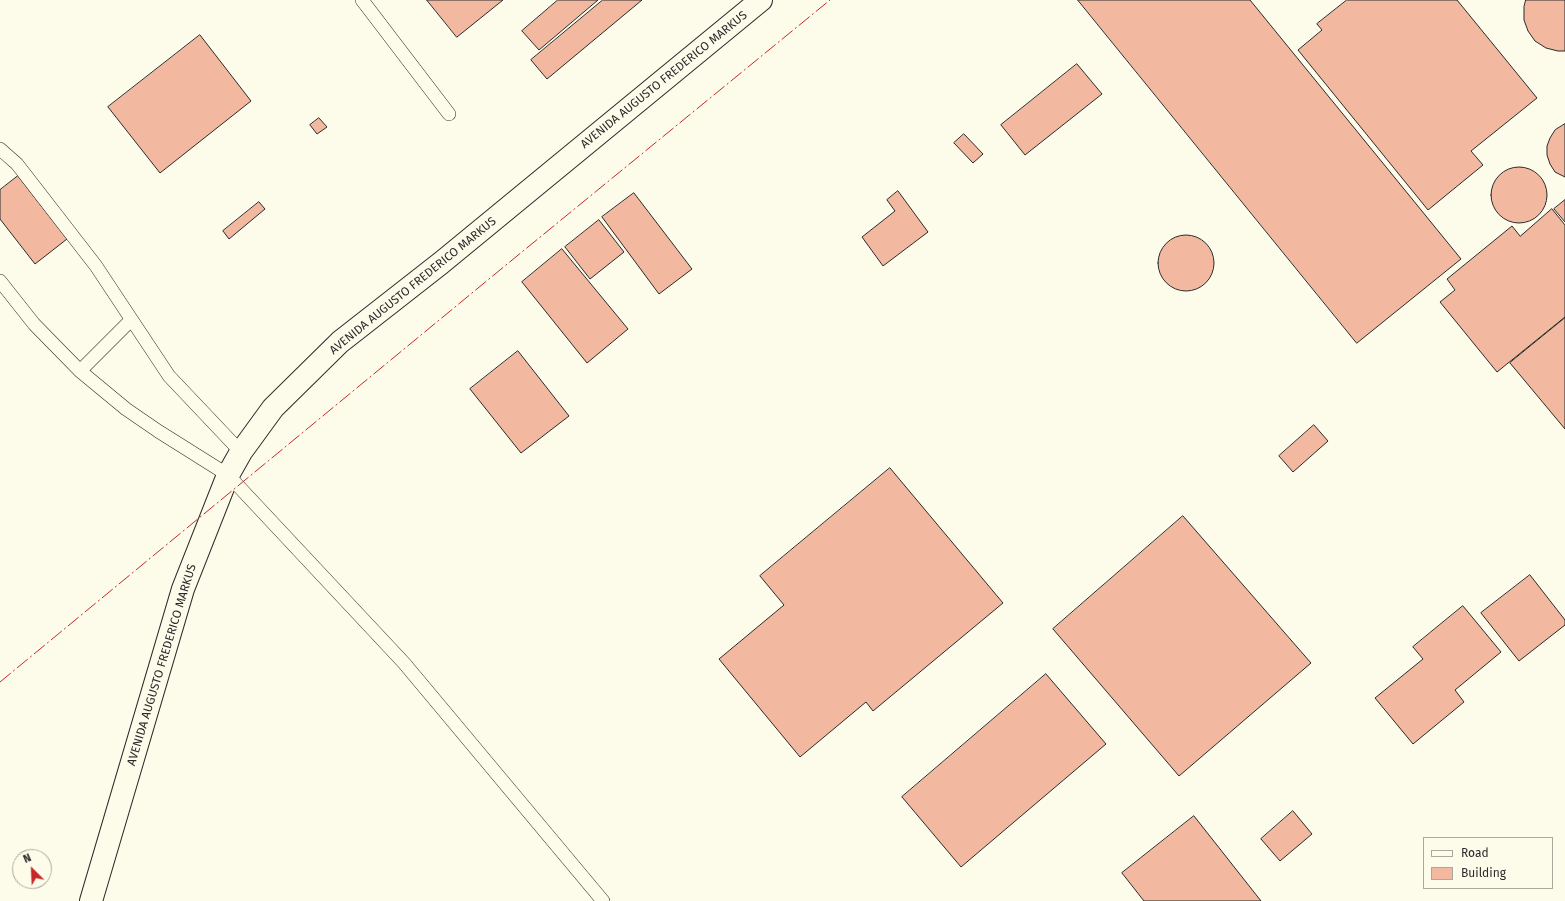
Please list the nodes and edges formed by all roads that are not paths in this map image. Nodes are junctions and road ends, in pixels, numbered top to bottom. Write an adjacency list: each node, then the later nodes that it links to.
1 (362, 0): 3 (lane)
2 (761, 0): 8 (street, AVENIDA AUGUSTO FREDERICO MARKUS)
3 (449, 114)
4 (0, 149): 6 (lane)
5 (0, 281): 7 (lane)
6 (131, 320): 7 (lane); 8 (lane)
7 (80, 371): 9 (lane)
8 (241, 452): 9 (street, AVENIDA AUGUSTO FREDERICO MARKUS)
9 (228, 475): 10 (street, AVENIDA AUGUSTO FREDERICO MARKUS); 11 (lane)
10 (91, 901)
11 (603, 901)

